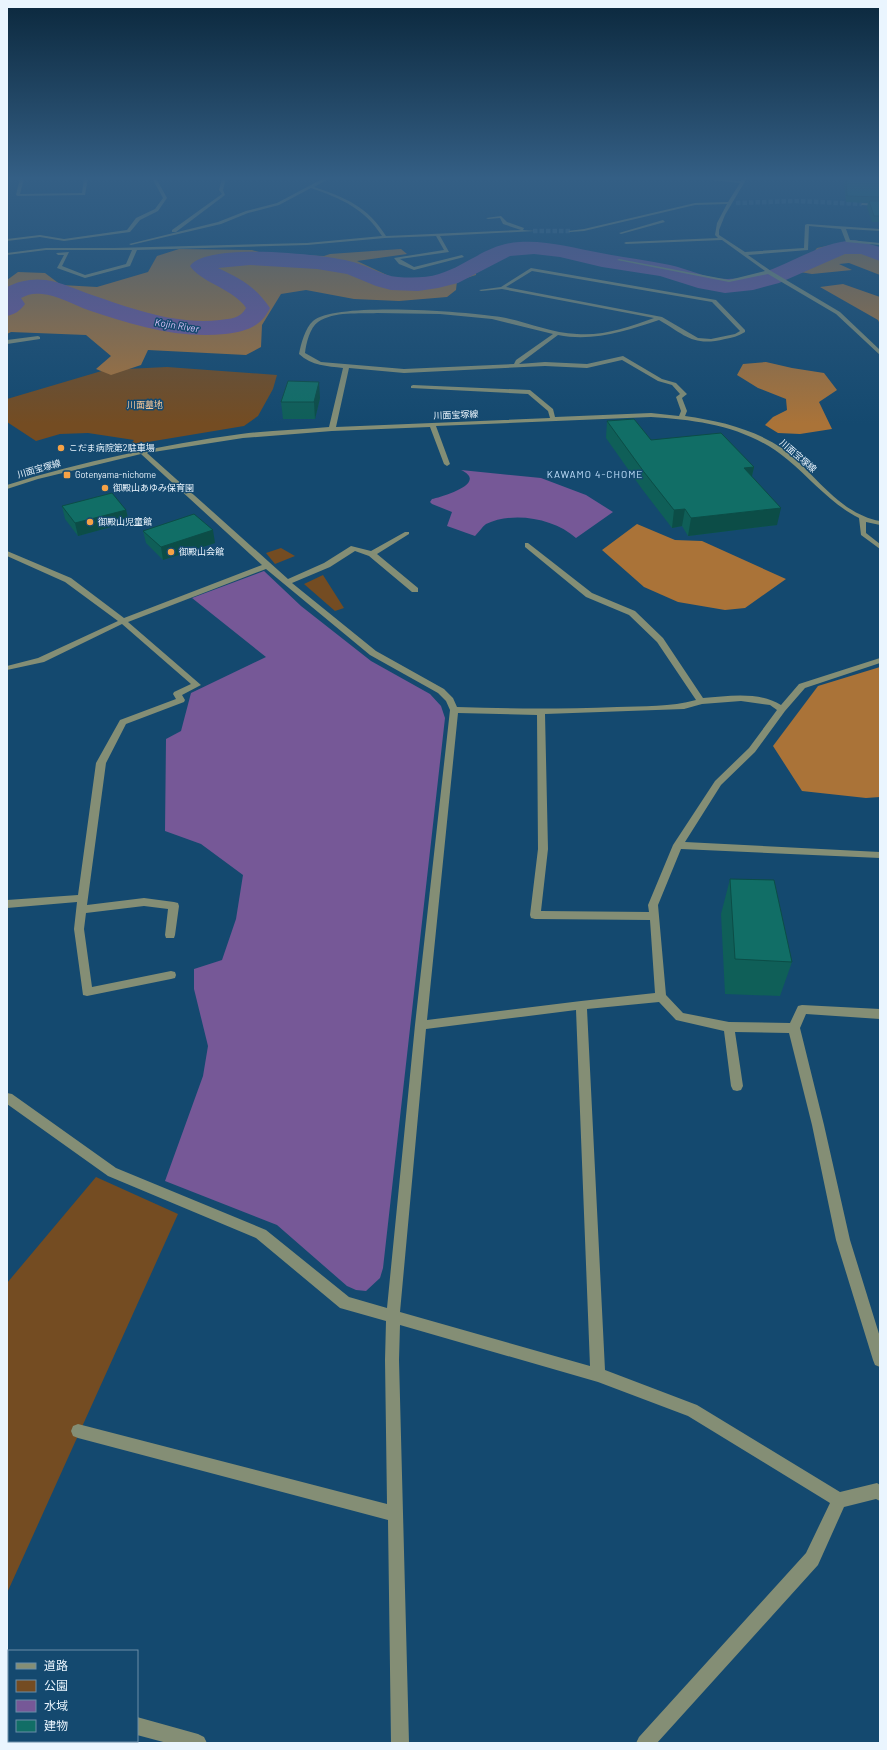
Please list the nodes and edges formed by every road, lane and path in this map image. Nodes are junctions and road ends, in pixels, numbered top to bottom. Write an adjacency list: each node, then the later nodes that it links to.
1 (64, 260): 2 (street)
2 (130, 260)
3 (398, 260): 4 (street)
4 (448, 260)
5 (619, 260): 7 (street)
6 (751, 260): 7 (street)
7 (770, 273): 14 (street)
8 (502, 288): 9 (street); 10 (street); 10 (street)
9 (481, 290)
10 (660, 318): 11 (street)
11 (556, 334): 15 (street); 16 (street)
12 (38, 338): 13 (street)
13 (7, 342)
14 (880, 354)
15 (516, 365): 16 (street); 18 (street)
16 (346, 367): 21 (street)
17 (413, 387): 19 (street)
18 (682, 417): 19 (street, 川面宝塚線); 25 (street, 川面宝塚線)
19 (554, 420): 20 (street, 川面宝塚線)
20 (433, 425): 21 (street, 川面宝塚線); 23 (street)
21 (332, 429): 22 (street, 川面宝塚線)
22 (142, 452): 24 (street, 川面宝塚線); 32 (street)
23 (447, 464)
24 (7, 487)
25 (862, 518): 26 (street, 川面宝塚線); 29 (street)
26 (880, 523)
27 (407, 533): 31 (street)
28 (528, 545): 38 (street)
29 (880, 547)
30 (7, 553): 35 (street)
31 (372, 554): 33 (street); 34 (street)
32 (267, 566): 33 (street); 35 (street)
33 (288, 582): 40 (street)
34 (415, 590)
35 (123, 621): 37 (street); 44 (street)
36 (880, 660): 39 (street)
37 (7, 668)
38 (701, 702): 39 (street); 41 (street)
39 (782, 709): 42 (street)
40 (454, 710): 41 (street); 53 (street)
41 (541, 712): 47 (street)
42 (678, 845): 43 (street); 47 (street)
43 (880, 854)
44 (83, 898): 45 (street); 46 (street)
45 (7, 904)
46 (82, 910): 48 (street); 49 (street)
47 (655, 916): 50 (street)
48 (170, 935)
49 (171, 975)
50 (661, 997): 51 (street); 54 (street)
51 (581, 1004): 53 (street); 60 (street)
52 (880, 1014): 55 (street)
53 (421, 1025): 58 (street)
54 (729, 1027): 55 (street); 56 (street)
55 (794, 1028): 59 (street)
56 (737, 1086)
57 (7, 1098): 58 (street)
58 (393, 1316): 60 (street); 64 (street)
59 (880, 1360)
60 (598, 1375): 63 (street)
61 (78, 1431): 64 (street)
62 (879, 1489): 63 (street)
63 (839, 1500): 69 (street)
64 (395, 1514): 68 (street)
65 (138, 1726): 66 (street)
66 (175, 1740): 67 (street)
67 (198, 1743)
68 (400, 1743)
69 (645, 1743)

